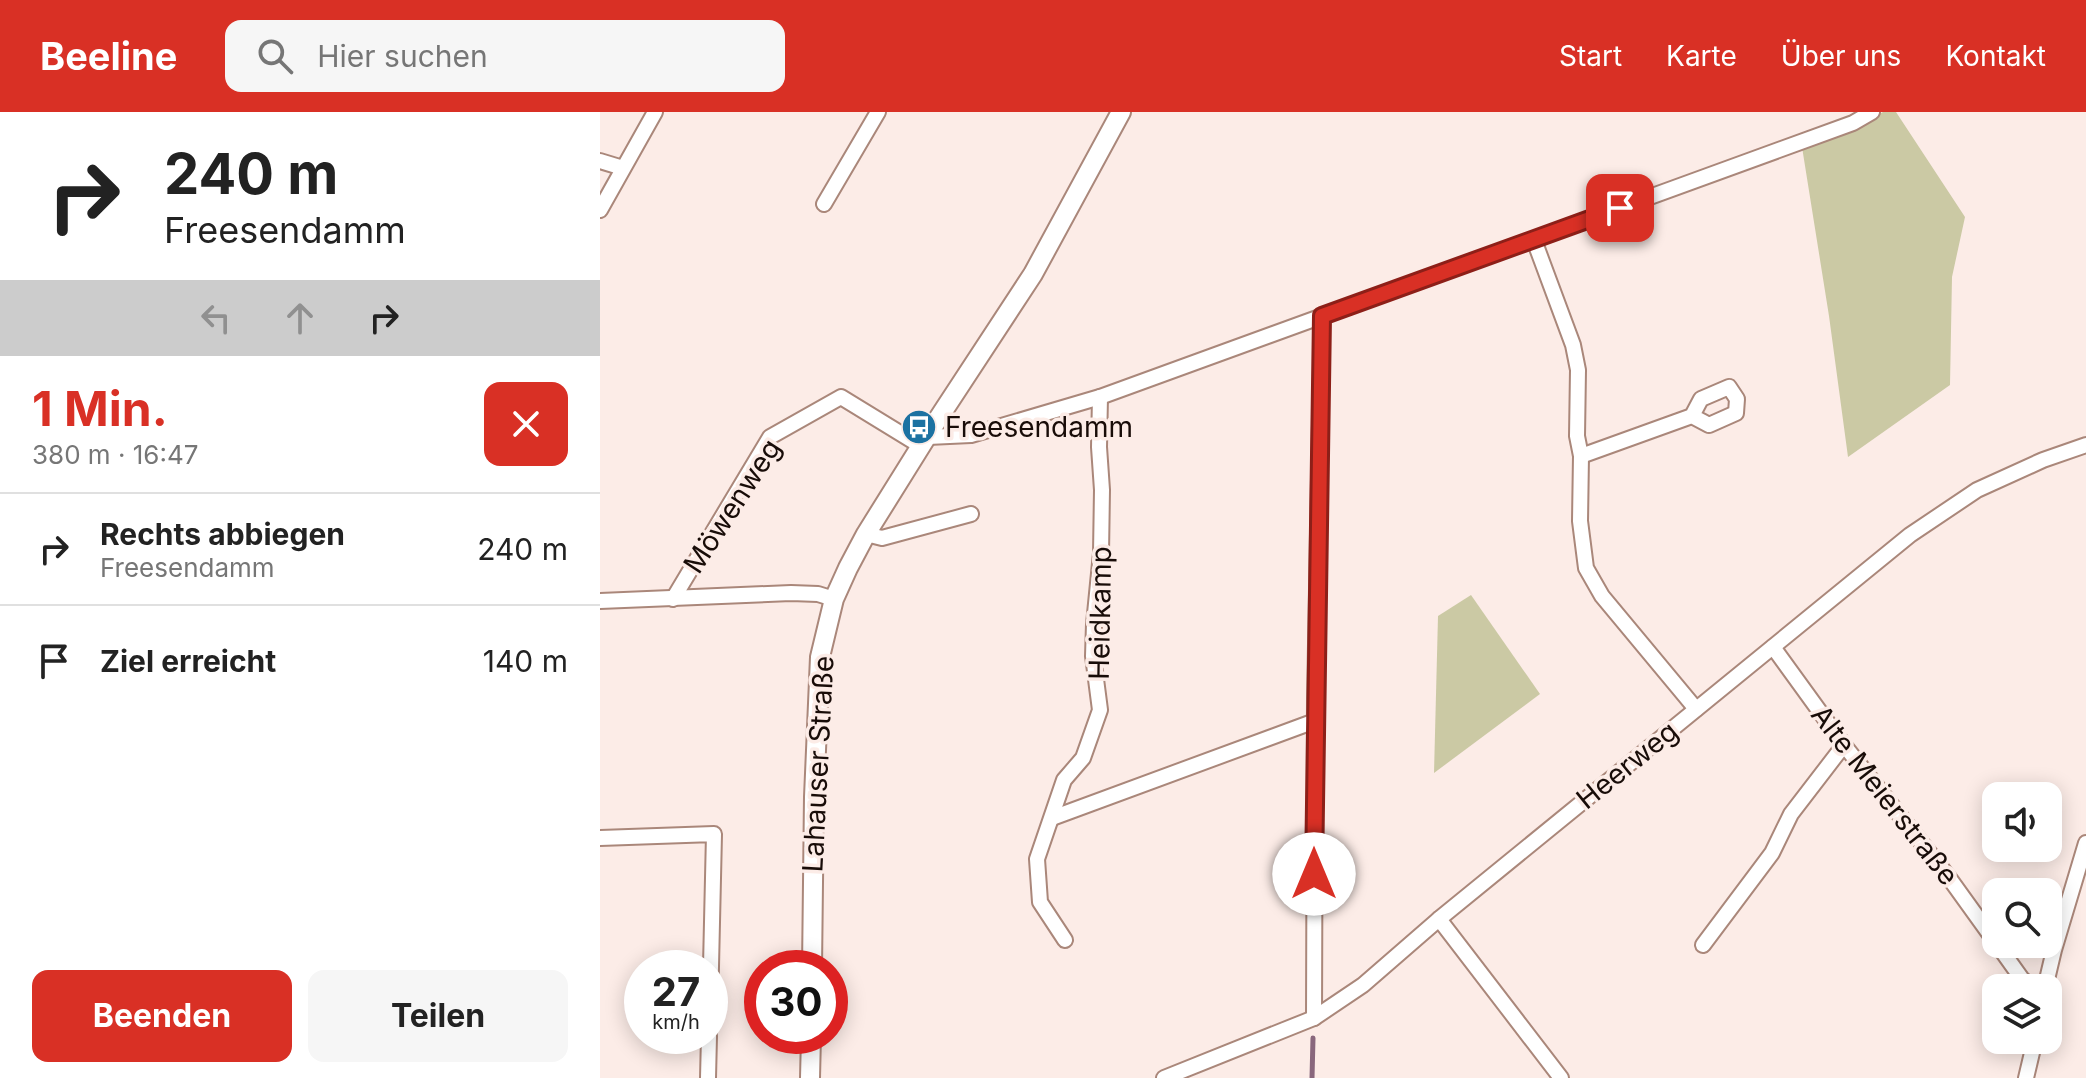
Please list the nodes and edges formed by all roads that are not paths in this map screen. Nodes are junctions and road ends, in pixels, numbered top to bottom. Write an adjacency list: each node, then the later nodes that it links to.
1 (655, 112): 6 (street)
2 (878, 112): 7 (street)
3 (1121, 112): 13 (street, Lahauser Straße)
4 (1872, 112): 9 (street)
5 (600, 161): 6 (street)
6 (623, 168): 8 (street)
7 (824, 204)
8 (600, 210)
9 (1534, 240): 10 (street); 15 (street)
10 (1322, 316): 11 (street); 23 (street)
11 (1100, 397): 13 (street); 25 (street, Heidkamp)
12 (1692, 416): 15 (street)
13 (924, 441): 17 (street, Lahauser Straße); 18 (street, Möwenweg)
14 (2086, 445): 21 (street, Heerweg)
15 (1581, 456): 22 (street)
16 (971, 514): 17 (street)
17 (866, 534): 19 (street, Lahauser Straße)
18 (673, 599): 19 (street); 20 (street)
19 (834, 599): 33 (street, Lahauser Straße)
20 (600, 601)
21 (1773, 647): 22 (street, Heerweg); 24 (street, Alte Meierstraße)
22 (1696, 709): 28 (street, Heerweg)
23 (1315, 721): 25 (street); 35 (street)
24 (1844, 745): 29 (street, Alte Meierstraße); 31 (street)
25 (1052, 818): 30 (street, Heidkamp)
26 (600, 838): 32 (street)
27 (2086, 843): 34 (street)
28 (1439, 919): 35 (street, Heerweg); 42 (street)
29 (1982, 924)
30 (1065, 940)
31 (1703, 945)
32 (711, 950)
33 (812, 950)
34 (2048, 974)
35 (1314, 1018): 41 (street, Heerweg)
36 (709, 1054): 39 (street)
37 (811, 1054): 40 (street)
38 (2032, 1054): 43 (street)
39 (708, 1078)
40 (810, 1078)
41 (1164, 1078)
42 (1561, 1078)
43 (2026, 1078)

